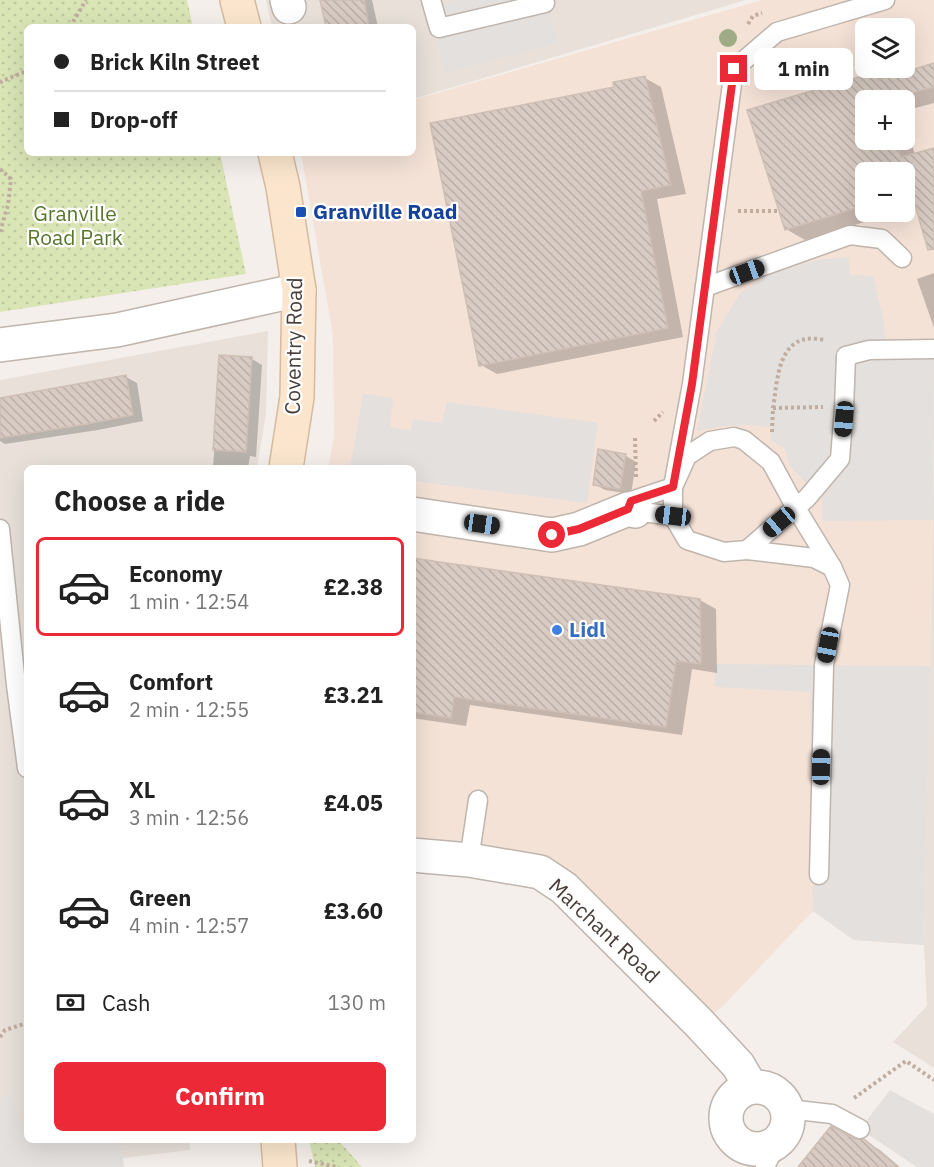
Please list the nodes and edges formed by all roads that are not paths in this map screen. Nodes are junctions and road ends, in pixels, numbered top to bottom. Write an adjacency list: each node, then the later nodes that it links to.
1 (237, 0): 5 (main road)
2 (431, 0): 4 (lane)
3 (885, 0): 8 (lane)
4 (544, 3)
5 (243, 24)
6 (276, 156): 9 (main road, Coventry Road)
7 (902, 258): 8 (lane)
8 (705, 287): 13 (lane)
9 (299, 290): 10 (street); 12 (main road, Coventry Road)
10 (0, 345)
11 (934, 349): 15 (lane)
12 (286, 465)
13 (673, 487): 14 (lane); 15 (lane); 17 (lane)
14 (631, 507): 16 (street); 17 (lane)
15 (796, 508): 19 (lane); 20 (lane)
16 (416, 515)
17 (673, 516): 19 (lane)
18 (0, 529): 21 (lane)
19 (747, 550): 20 (lane)
20 (832, 567): 26 (lane)
21 (22, 684): 22 (lane)
22 (24, 718)
23 (478, 800): 25 (lane)
24 (416, 855): 25 (street, Marchant Road)
25 (469, 860): 27 (street, Marchant Road)
26 (819, 875)
27 (751, 1087): 28 (street); 31 (street)
28 (788, 1108): 29 (lane); 31 (street)
29 (860, 1129)
30 (278, 1143): 32 (main road)
31 (771, 1155)
32 (280, 1167)

